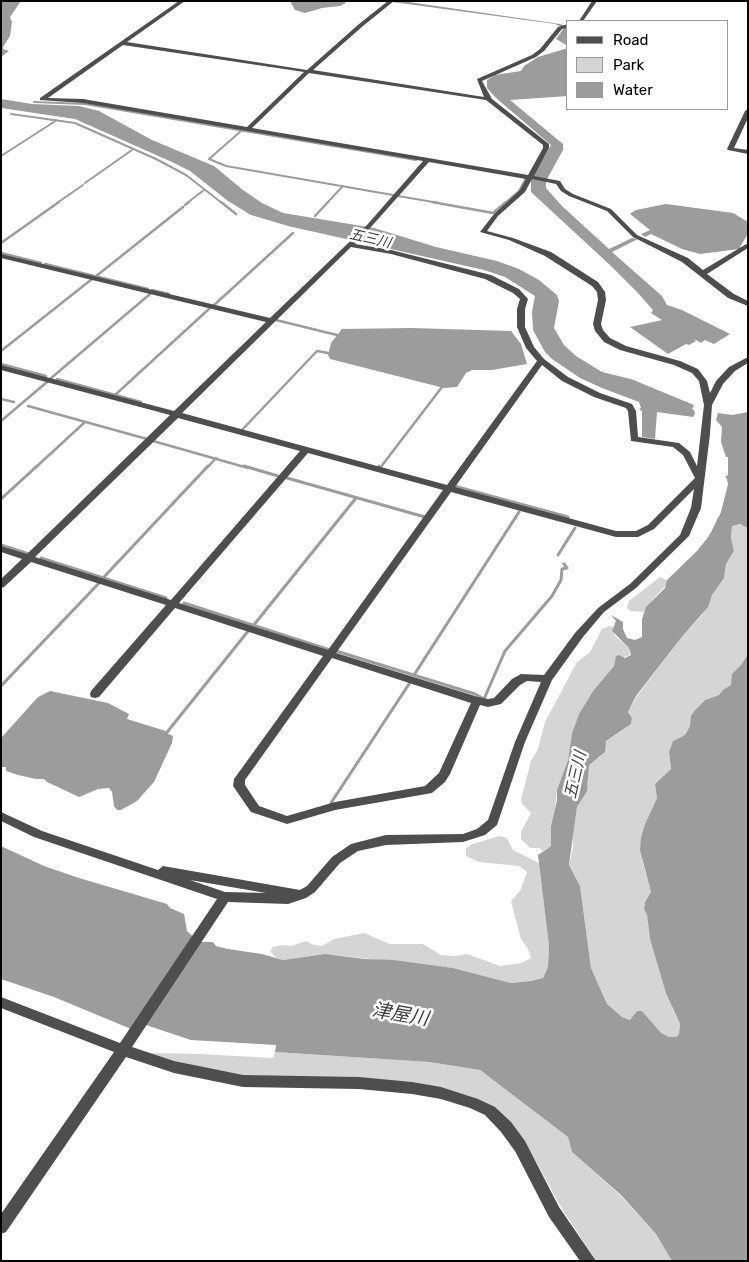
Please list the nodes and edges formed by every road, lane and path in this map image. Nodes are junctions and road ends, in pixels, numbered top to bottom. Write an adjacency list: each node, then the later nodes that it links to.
1 (183, 1): 6 (street)
2 (595, 1): 4 (street)
3 (392, 2): 7 (street)
4 (583, 20)
5 (565, 26): 8 (street)
6 (122, 43): 7 (street); 10 (street)
7 (308, 72): 8 (street); 10 (street)
8 (489, 99): 13 (street)
9 (748, 111): 11 (street)
10 (247, 130): 12 (street)
11 (748, 152)
12 (427, 160): 13 (street); 14 (street)
13 (530, 177): 17 (street); 23 (street)
14 (350, 245): 19 (street); 21 (street)
15 (748, 245): 17 (street)
16 (1, 256): 19 (street)
17 (702, 273): 18 (street)
18 (748, 304)
19 (271, 321): 24 (street)
20 (748, 359): 23 (street)
21 (541, 361): 26 (street); 27 (street)
22 (1, 367): 24 (street)
23 (708, 405): 26 (street)
24 (176, 415): 25 (street); 29 (street)
25 (306, 450): 27 (street); 31 (street)
26 (699, 479): 27 (street); 33 (street)
27 (448, 489): 32 (street)
28 (1, 549): 29 (street)
29 (29, 558): 30 (street); 31 (street)
30 (1, 585)
31 (173, 603): 32 (street); 34 (street)
32 (330, 654): 35 (street); 35 (street)
33 (547, 678): 35 (street); 38 (street)
34 (95, 694)
35 (477, 701)
36 (1, 816): 37 (street)
37 (92, 852): 38 (street); 39 (street)
38 (302, 895): 39 (street)
39 (222, 902): 41 (street)
40 (1, 1002): 41 (street)
41 (123, 1050): 42 (street); 43 (street)
42 (1, 1227)
43 (589, 1261)

